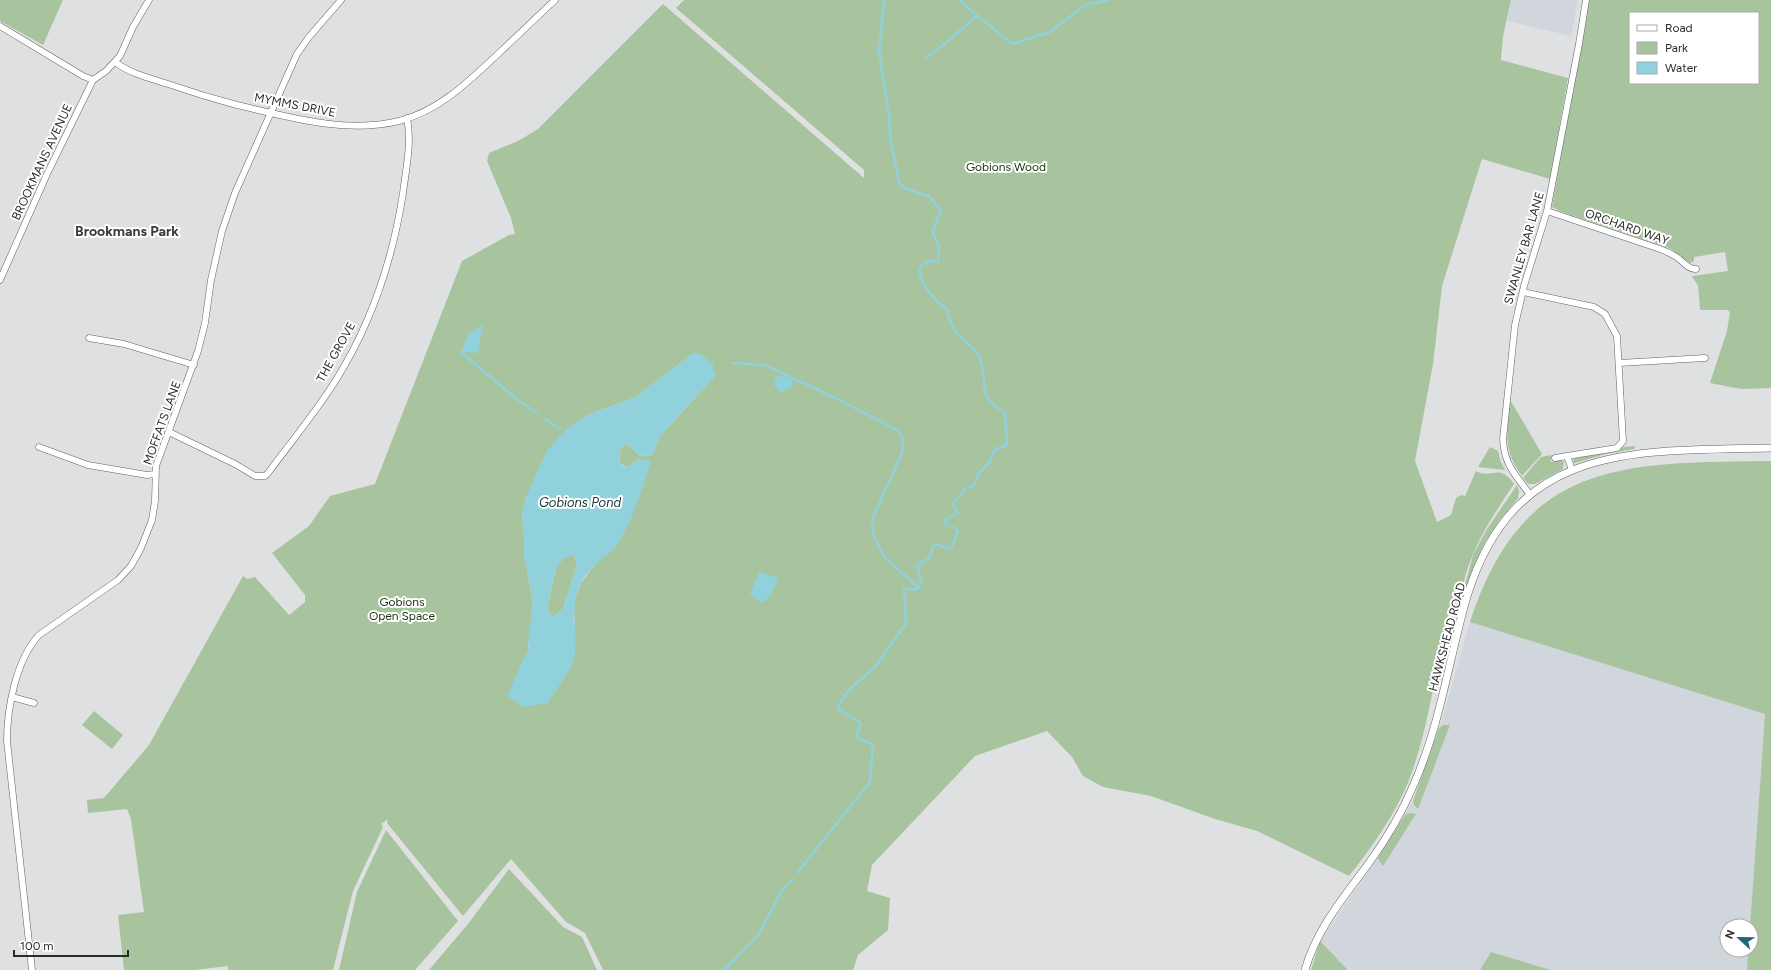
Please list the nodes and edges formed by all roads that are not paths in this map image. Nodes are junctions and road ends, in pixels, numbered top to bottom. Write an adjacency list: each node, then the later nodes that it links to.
1 (149, 0): 6 (street)
2 (341, 0): 8 (street, MOFFATS LANE)
3 (555, 0): 9 (street, MYMMS DRIVE)
4 (1586, 0): 10 (street, SWANLEY BAR LANE)
5 (0, 26): 7 (street)
6 (115, 62): 7 (street, BROOKMANS AVENUE); 8 (street, MYMMS DRIVE)
7 (93, 80): 12 (street, BROOKMANS AVENUE)
8 (272, 113): 9 (street, MYMMS DRIVE); 17 (street, MOFFATS LANE)
9 (407, 118): 18 (street, THE GROVE)
10 (1547, 211): 11 (street, ORCHARD WAY); 13 (street, SWANLEY BAR LANE)
11 (1696, 268)
12 (0, 280)
13 (1523, 292): 16 (street); 25 (street, SWANLEY BAR LANE)
14 (88, 338): 17 (street)
15 (1705, 358): 16 (street)
16 (1619, 363): 21 (street)
17 (194, 365): 18 (street, MOFFATS LANE)
18 (169, 432): 24 (street, MOFFATS LANE)
19 (39, 447): 24 (street)
20 (1771, 448): 23 (street, HAWKSHEAD ROAD)
21 (1567, 456): 22 (street); 23 (street)
22 (1555, 458)
23 (1572, 470): 25 (street, HAWKSHEAD ROAD)
24 (154, 474): 26 (street, MOFFATS LANE)
25 (1530, 495): 29 (street, HAWKSHEAD ROAD)
26 (12, 696): 27 (street); 28 (street, MOFFATS LANE)
27 (34, 703)
28 (32, 970)
29 (1305, 970)

